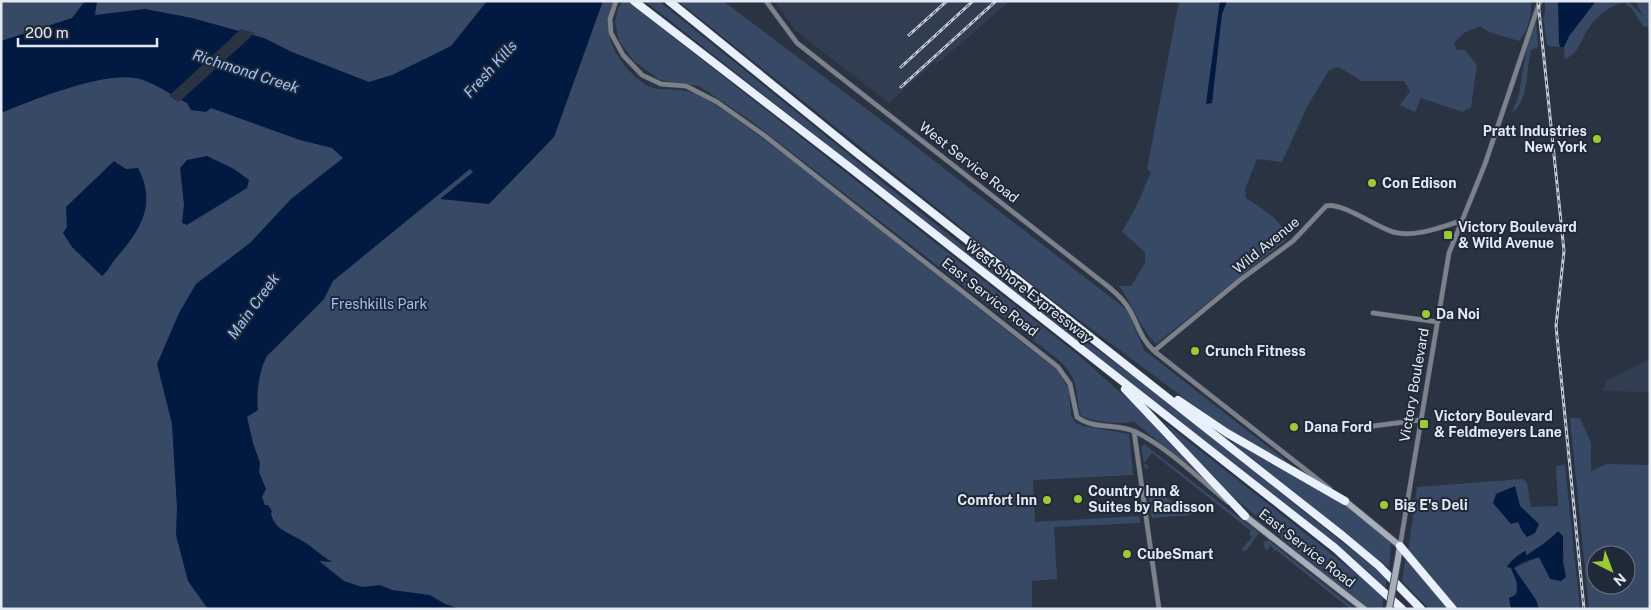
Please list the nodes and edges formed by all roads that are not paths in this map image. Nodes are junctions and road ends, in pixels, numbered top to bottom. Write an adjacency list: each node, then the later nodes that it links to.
1 (616, 1): 14 (street, East Service Road)
2 (669, 1): 9 (highway, West Shore Expressway)
3 (766, 1): 10 (street, West Service Road)
4 (1540, 1): 6 (street, Victory Boulevard)
5 (635, 2): 11 (highway, West Shore Expressway)
6 (1461, 221): 8 (street, Victory Boulevard); 10 (street, Wild Avenue)
7 (1373, 313): 8 (street)
8 (1438, 322): 12 (street, Victory Boulevard)
9 (1091, 338): 15 (highway); 22 (highway, West Shore Expressway)
10 (1152, 349): 15 (street, West Service Road)
11 (1109, 371): 16 (highway); 21 (highway, West Shore Expressway)
12 (1420, 420): 13 (street); 17 (street, Victory Boulevard)
13 (1350, 429)
14 (1134, 431): 16 (street, East Service Road); 18 (street)
15 (1345, 501): 17 (main road, West Service Road)
16 (1245, 516): 19 (main road, East Service Road)
17 (1400, 546): 20 (main road, Victory Boulevard, bridge); 23 (highway)
18 (1160, 609)
19 (1364, 609)
20 (1389, 609)
21 (1402, 609)
22 (1421, 609)
23 (1454, 609)

